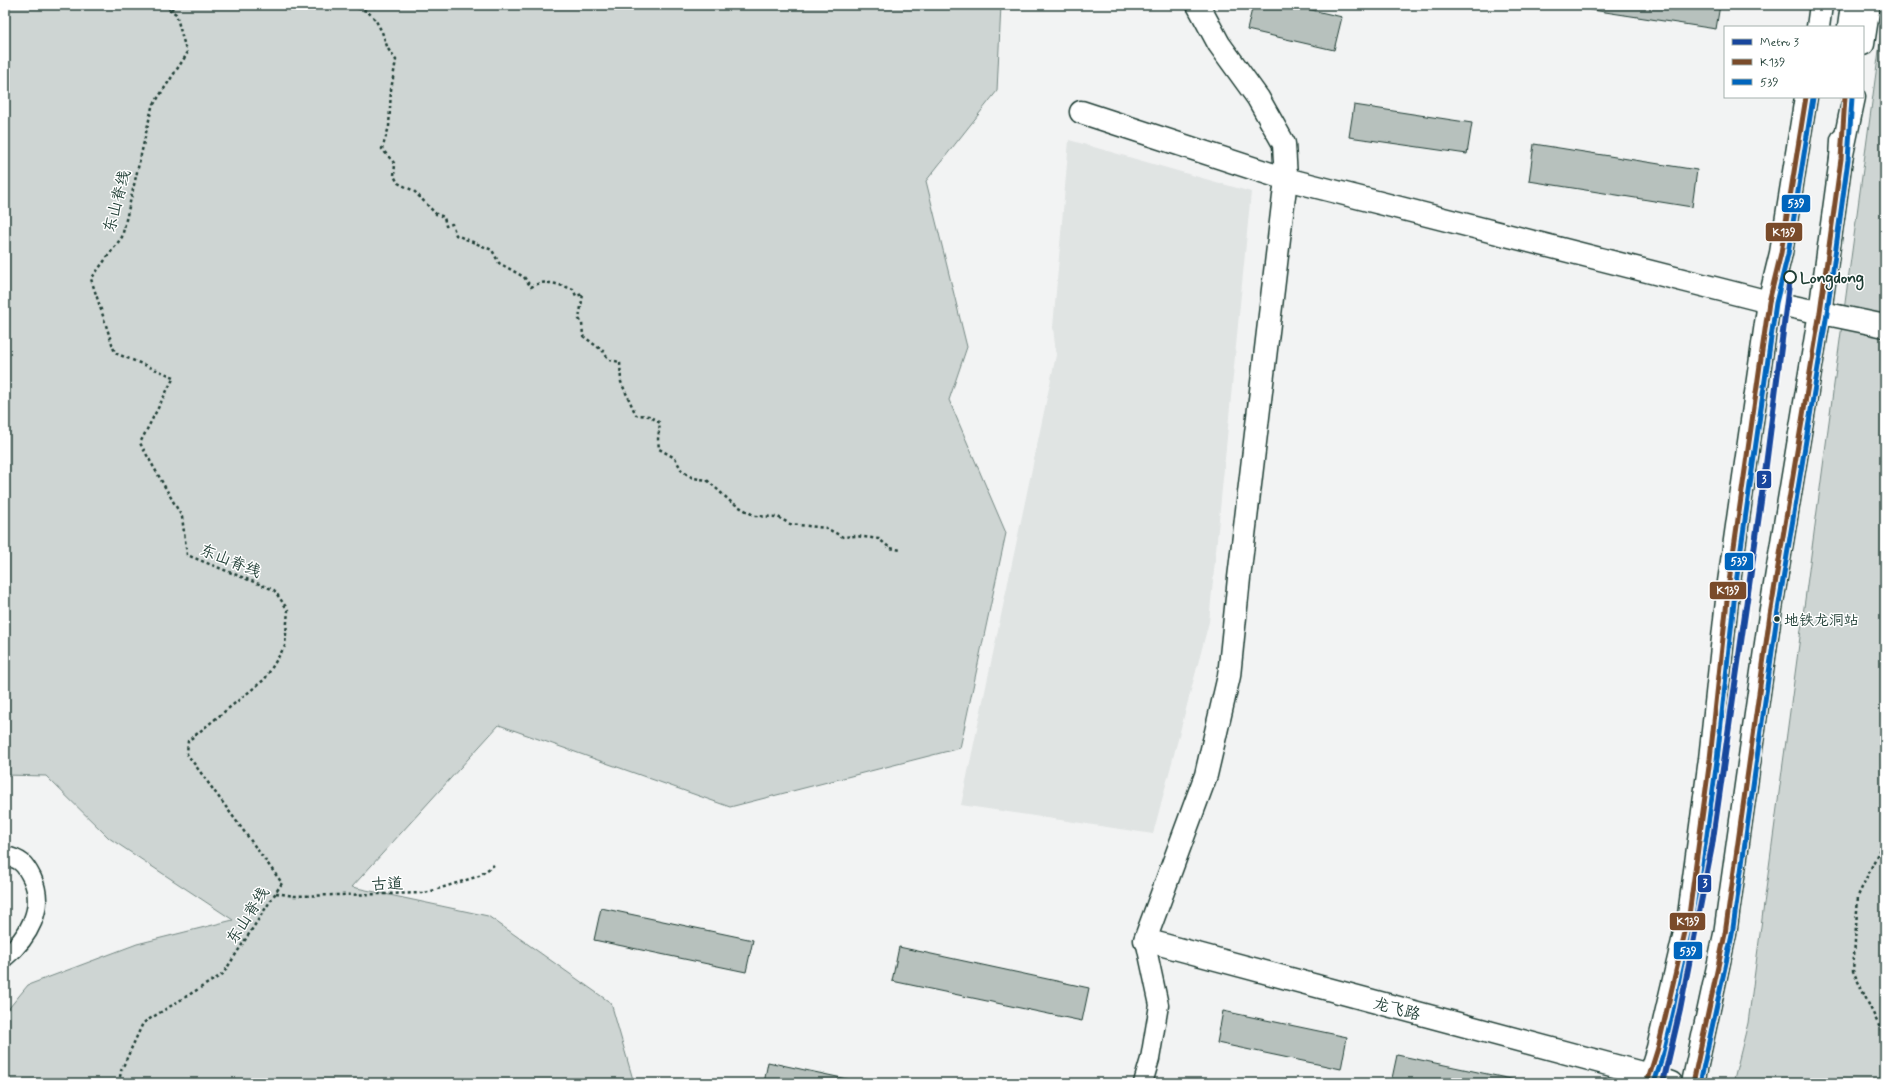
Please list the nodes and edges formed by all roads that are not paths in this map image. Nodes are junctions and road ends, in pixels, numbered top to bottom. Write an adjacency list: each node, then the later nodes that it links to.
1 (1198, 5): 13 (main road)
2 (1821, 5): 5 (main road)
3 (1852, 5): 6 (main road)
4 (1869, 5): 7 (main road)
5 (1818, 26)
6 (1849, 26)
7 (1864, 38)
8 (1806, 98): 14 (main road)
9 (1845, 98): 12 (main road)
10 (1854, 98): 12 (main road)
11 (1081, 112): 13 (main road)
12 (1841, 159): 15 (main road)
13 (1286, 179): 14 (main road); 18 (main road)
14 (1769, 302): 15 (main road); 20 (main road)
15 (1820, 312): 16 (main road); 23 (main road)
16 (1885, 326)
17 (5, 856): 19 (street)
18 (1146, 940): 20 (main road, 龙飞路); 21 (street)
19 (5, 957)
20 (1648, 1079): 22 (main road, 龙飞路)
21 (1143, 1083)
22 (1671, 1083)
23 (1693, 1083)

